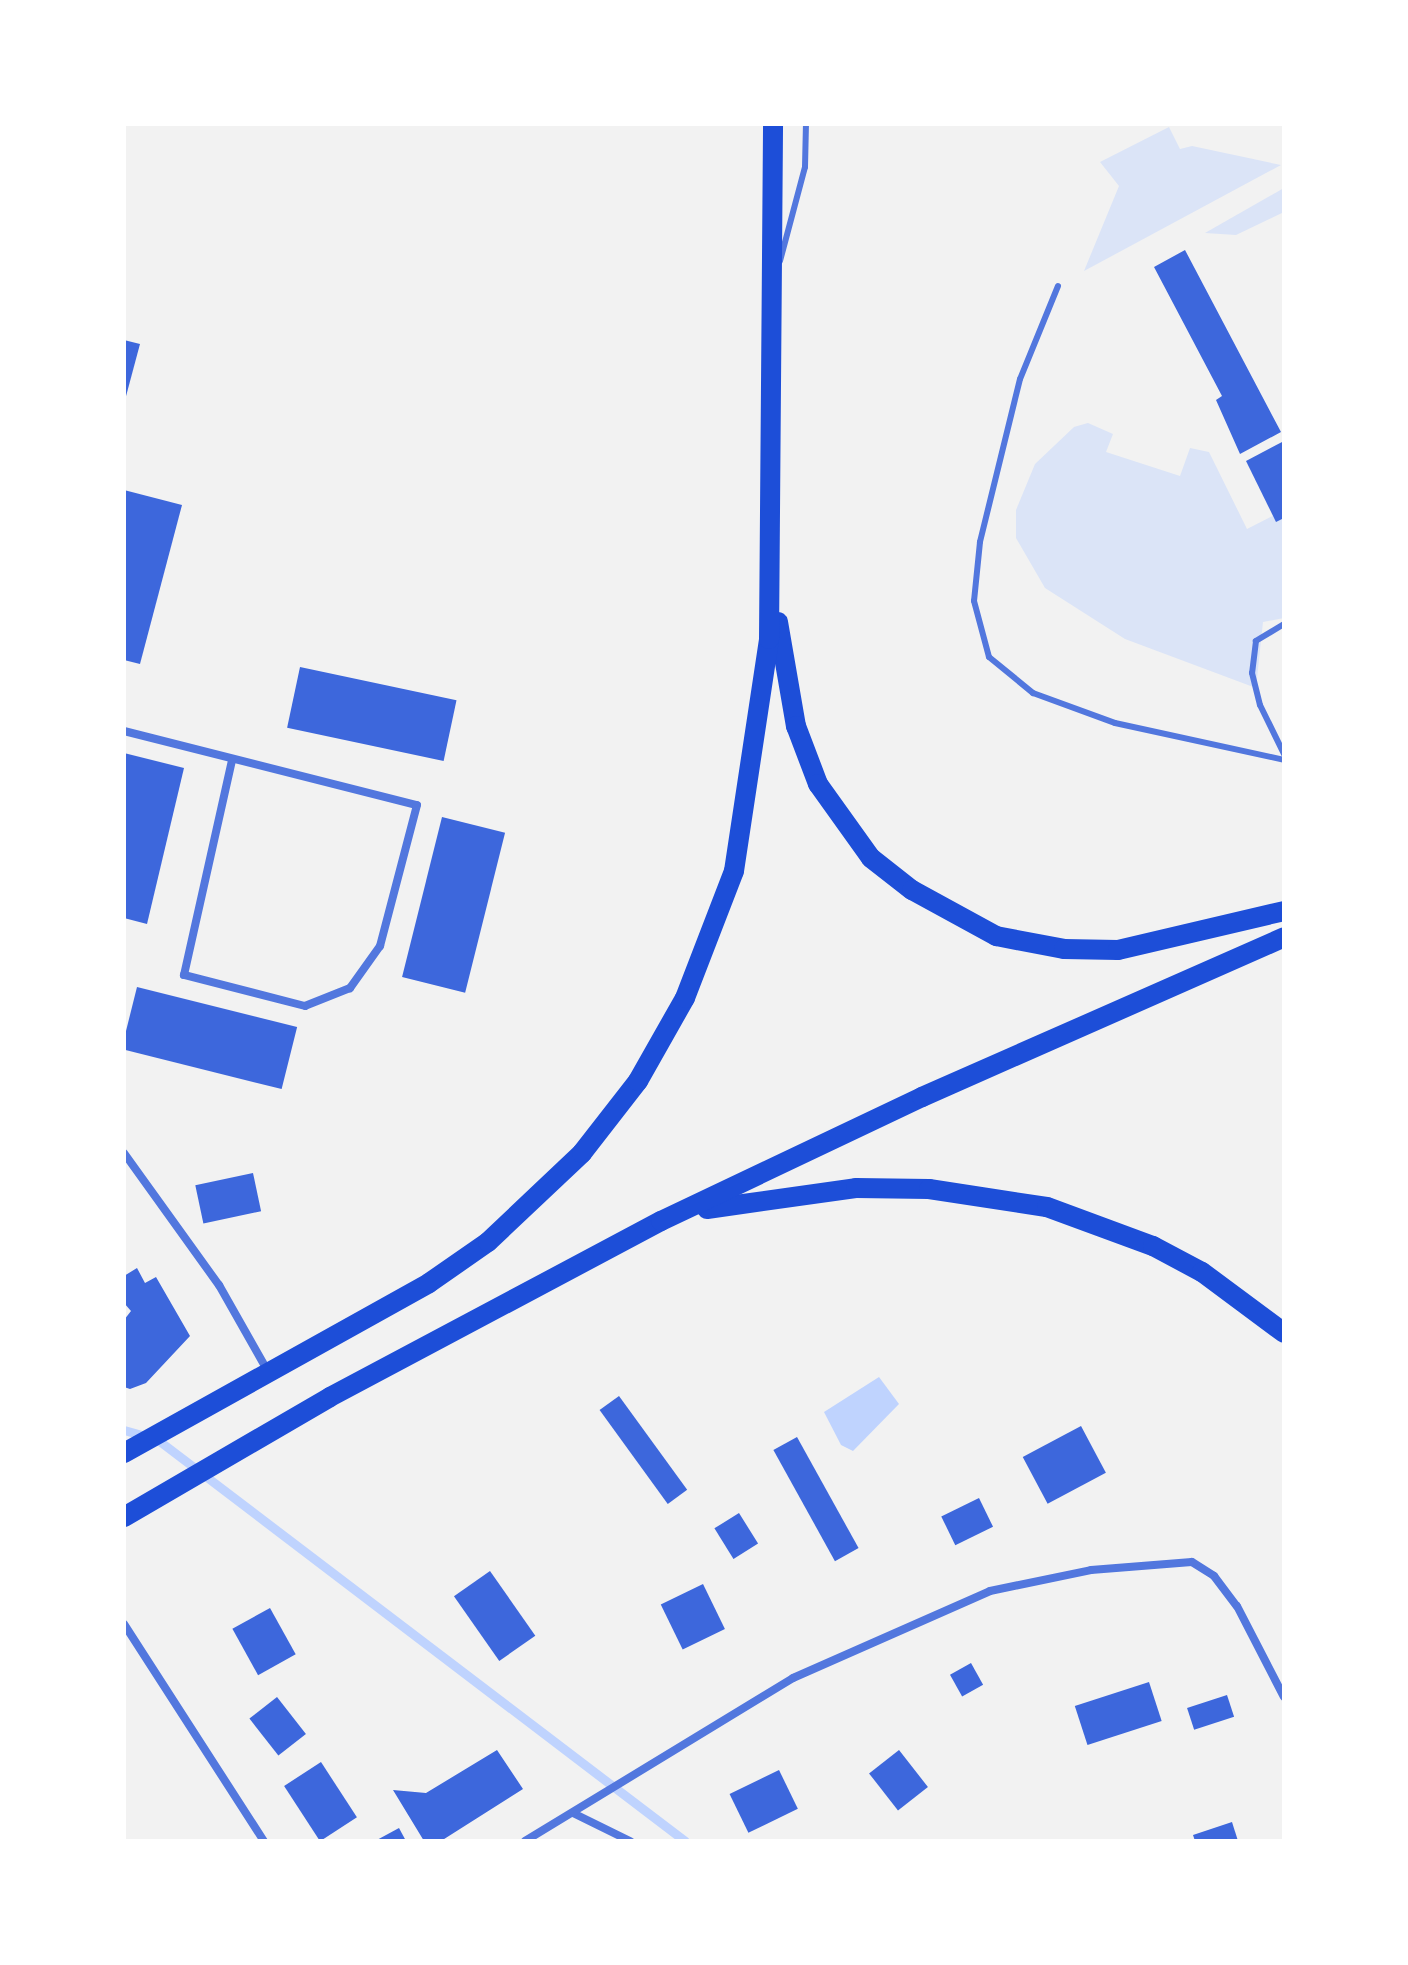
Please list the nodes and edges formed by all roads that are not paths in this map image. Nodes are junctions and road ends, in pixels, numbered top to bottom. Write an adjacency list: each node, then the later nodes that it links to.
1 (773, 124): 3 (main road)
2 (806, 124): 3 (lane)
3 (773, 285): 5 (main road)
4 (1058, 286): 9 (lane)
5 (772, 586): 11 (main road); 16 (main road)
6 (1284, 624): 8 (lane)
7 (124, 731): 10 (street)
8 (1284, 754)
9 (1284, 760)
10 (232, 761): 10 (street)
11 (1284, 911)
12 (1284, 937): 14 (main road)
13 (124, 1153): 16 (street)
14 (661, 1221): 15 (main road); 18 (main road)
15 (1284, 1333)
16 (267, 1370): 17 (main road)
17 (131, 1449)
18 (124, 1517)
19 (124, 1624): 22 (street)
20 (1284, 1697): 21 (street)
21 (573, 1813): 23 (street); 24 (street)
22 (264, 1841)
23 (525, 1841)
24 (630, 1841)

